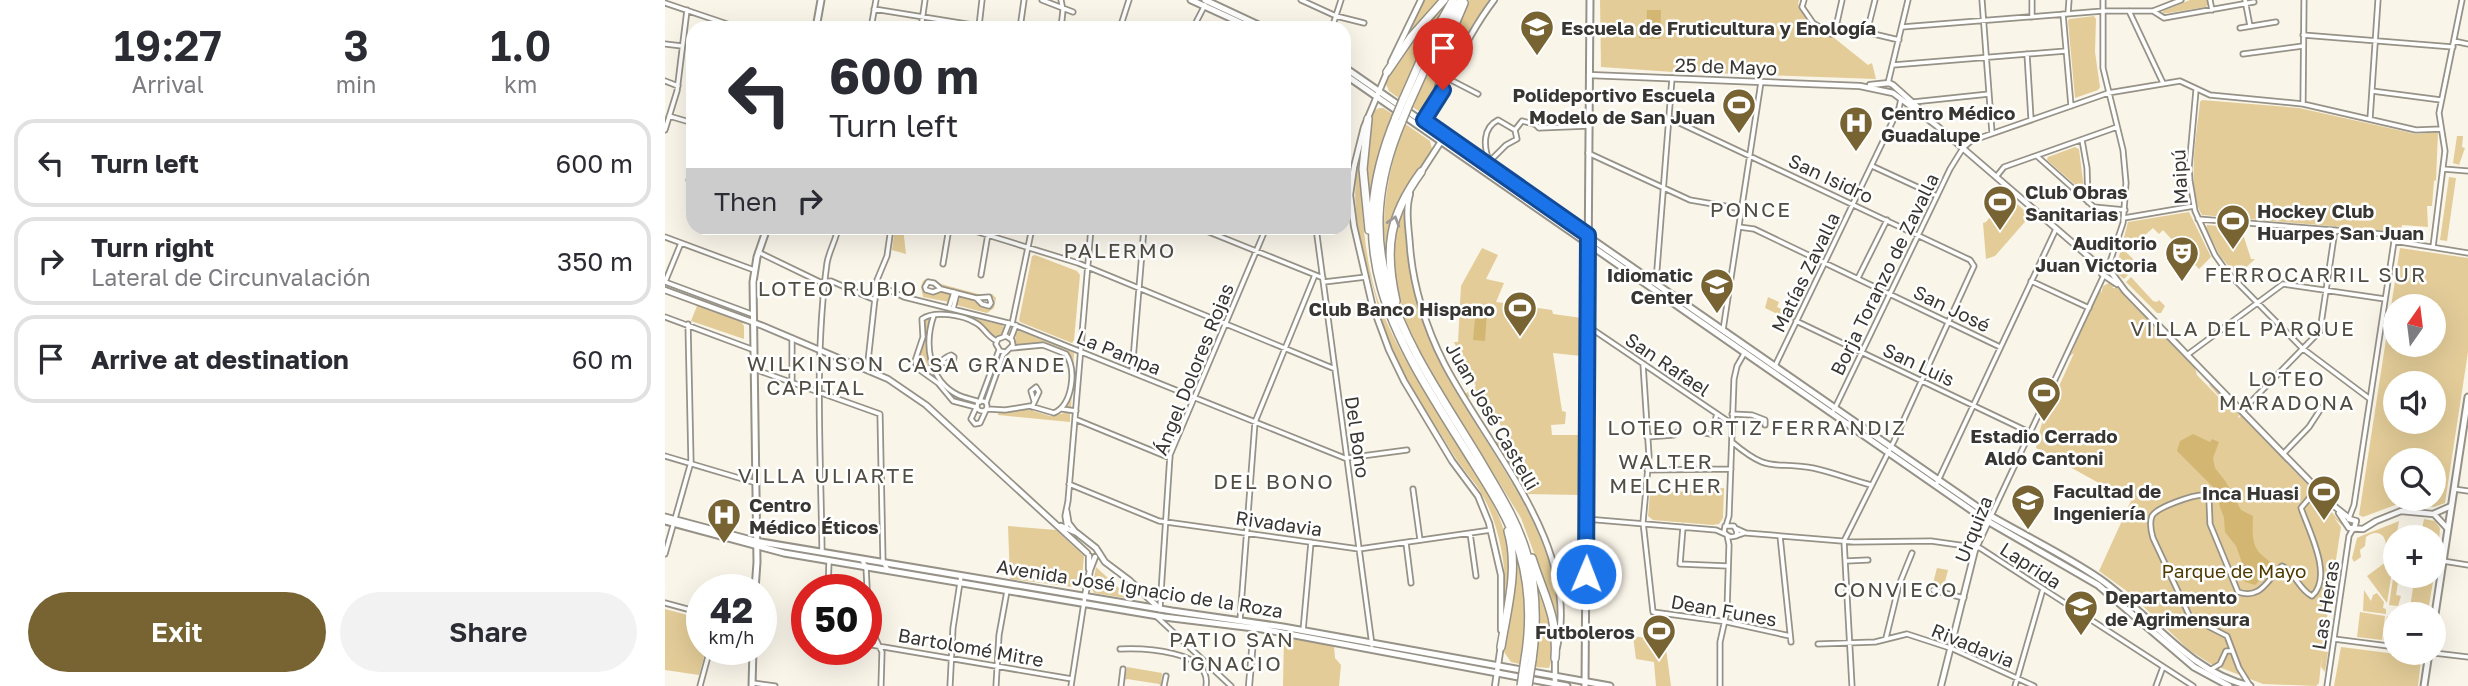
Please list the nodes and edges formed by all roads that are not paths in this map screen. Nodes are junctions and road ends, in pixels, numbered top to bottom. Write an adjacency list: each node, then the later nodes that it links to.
1 (821, 0): 51 (main road)
2 (876, 0): 37 (street)
3 (925, 0): 47 (street)
4 (982, 0): 55 (street)
5 (1024, 0): 56 (street)
6 (1042, 0): 36 (street)
7 (1061, 0): 36 (street)
8 (1129, 0): 58 (street)
9 (1191, 0): 33 (main road)
10 (1226, 0): 44 (street)
11 (1301, 0): 46 (street)
12 (1341, 0): 46 (street)
13 (1421, 0): 84 (street)
14 (1444, 0): 84 (highway)
15 (1453, 0): 103 (highway)
16 (1463, 0): 103 (highway); 104 (highway)
17 (1494, 0): 89 (street)
18 (1590, 0): 86 (main road)
19 (1804, 0): 65 (street)
20 (1842, 0): 65 (street)
21 (1875, 0): 69 (street)
22 (1908, 0): 67 (street)
23 (1982, 0): 49 (street)
24 (2032, 0): 48 (street)
25 (2069, 0): 45 (street)
26 (2103, 0): 40 (street, Urquiza)
27 (2181, 0): 42 (street)
28 (2210, 0): 39 (street)
29 (2304, 0): 70 (street)
30 (2378, 0): 72 (street)
31 (2462, 0): 73 (street)
32 (665, 2): 38 (street)
33 (1206, 2): 44 (main road); 59 (street)
34 (2246, 2): 35 (street); 39 (street); 66 (street)
35 (2253, 2)
36 (1063, 8): 43 (street); 57 (street)
37 (874, 9): 47 (street); 52 (street)
38 (687, 10): 50 (street); 76 (street)
39 (2212, 10): 42 (street)
40 (2103, 11): 41 (street); 45 (street); 97 (street, Urquiza)
41 (2129, 11): 42 (street); 92 (street)
42 (2153, 11)
43 (1073, 12)
44 (1223, 12): 60 (main road); 61 (main road)
45 (2065, 14): 48 (street); 79 (street)
46 (1336, 16): 62 (street); 64 (street)
47 (923, 17): 53 (street); 54 (street)
48 (2032, 17): 49 (street)
49 (1984, 20): 67 (street); 82 (street)
50 (719, 21)
51 (817, 21)
52 (872, 21)
53 (922, 21)
54 (945, 21)
55 (980, 21)
56 (1021, 21)
57 (1062, 21)
58 (1122, 21)
59 (1196, 21)
60 (1239, 21)
61 (1247, 21)
62 (1334, 21)
63 (2276, 22): 66 (street)
64 (1364, 23)
65 (1836, 25): 69 (street)
66 (2250, 26): 68 (street)
67 (1902, 27): 71 (street)
68 (2240, 28)
69 (1867, 32): 71 (street)
70 (2303, 35): 72 (street); 77 (street)
71 (1899, 40): 83 (street)
72 (2375, 41): 78 (street); 96 (street)
73 (2454, 41): 75 (street); 78 (street)
74 (665, 44): 76 (street)
75 (2468, 44)
76 (682, 46): 93 (street)
77 (2303, 46): 81 (street); 105 (street)
78 (2453, 47): 102 (street)
79 (2066, 51): 80 (street); 107 (street)
80 (2027, 54): 82 (street); 113 (street)
81 (2243, 54)
82 (1986, 58): 83 (street); 100 (street)
83 (1893, 65): 94 (street)
84 (1387, 72): 98 (street)
85 (1351, 73): 98 (main road)
86 (1589, 75): 88 (street, 25 de Mayo); 117 (main road)
87 (1351, 78): 98 (main road)
88 (1672, 78): 91 (street, 25 de Mayo); 110 (street)
89 (1449, 79): 99 (street); 104 (street)
90 (665, 81): 93 (street)
91 (1761, 82): 94 (street, 25 de Mayo); 127 (street)
92 (2163, 83): 95 (street); 97 (street)
93 (678, 86): 109 (street)
94 (1889, 86): 101 (street, 25 de Mayo); 106 (street, 25 de Mayo)
95 (2196, 90): 105 (street); 141 (street, Maipú)
96 (2372, 91): 102 (street); 114 (street)
97 (2108, 93): 107 (street); 118 (street, Urquiza)
98 (1378, 94): 111 (street); 116 (main road)
99 (1478, 94)
100 (1989, 94): 106 (street); 122 (street)
101 (1901, 99): 106 (street, 25 de Mayo); 108 (street, Matías Zavalla)
102 (2441, 100): 119 (street)
103 (1406, 102): 112 (highway, bridge)
104 (1435, 102): 116 (street)
105 (2302, 104): 114 (street)
106 (1912, 105): 108 (street); 125 (street, 25 de Mayo)
107 (2070, 106): 113 (street)
108 (1899, 108): 130 (street, Matías Zavalla)
109 (669, 116): 115 (street); 120 (street)
110 (1669, 118): 127 (street, San Isidro); 136 (street)
111 (1368, 119): 135 (street); 193 (highway)
112 (1399, 119): 193 (highway); 216 (highway)
113 (2032, 119): 122 (street)
114 (2370, 119): 119 (street)
115 (686, 121)
116 (1422, 123): 123 (main road)
117 (1589, 124): 121 (street); 126 (main road)
118 (2117, 127): 124 (street); 143 (street, Urquiza)
119 (2441, 129): 131 (street)
120 (665, 130)
121 (1515, 130): 129 (street); 129 (street)
122 (1992, 133): 125 (street)
123 (1443, 138): 129 (main road); 133 (street, Juan José Castelli)
124 (2083, 139): 128 (street); 138 (street)
125 (1963, 148): 134 (street, 25 de Mayo); 137 (street, Borja Toranzo de Zavalla)
126 (1588, 153): 136 (street); 162 (main road)
127 (1750, 156): 140 (street, San Isidro); 142 (street)
128 (2037, 156): 134 (street); 138 (street)
129 (1486, 165): 162 (main road); 167 (main road)
130 (1872, 166): 137 (street); 140 (street, Matías Zavalla)
131 (2443, 169): 132 (street); 169 (street)
132 (2468, 171)
133 (1421, 173): 216 (highway, one-way to 133); 379 (street, Juan José Castelli)
134 (1996, 177): 148 (street, 25 de Mayo)
135 (1351, 188)
136 (1663, 188): 142 (street); 187 (street)
137 (1937, 197): 163 (street, Borja Toranzo de Zavalla)
138 (2088, 202): 143 (street)
139 (1351, 204): 180 (street)
140 (1854, 204): 146 (street, San Isidro); 173 (street, Matías Zavalla)
141 (2193, 206): 144 (street); 145 (street, Maipú)
142 (1742, 209): 147 (street)
143 (2125, 210): 144 (street, Urquiza)
144 (2124, 218): 177 (street, Urquiza)
145 (2198, 219): 149 (street); 199 (street, Maipú)
146 (1887, 220): 163 (street, San Isidro); 181 (street)
147 (1739, 227): 173 (street, San José); 215 (street)
148 (2056, 229): 177 (street, 25 de Mayo); 183 (street)
149 (2335, 230): 165 (street); 191 (street)
150 (764, 235): 171 (main road)
151 (837, 235): 185 (street)
152 (890, 235): 186 (street)
153 (948, 235): 174 (street)
154 (988, 235): 178 (street)
155 (991, 235): 168 (street)
156 (1031, 235): 168 (street)
157 (1090, 235): 175 (street)
158 (1143, 235): 188 (street)
159 (1217, 235): 170 (street)
160 (1263, 235): 170 (street, Ángel Dolores Rojas)
161 (1317, 235): 182 (street, Del Bono)
162 (1588, 235): 167 (main road); 187 (main road)
163 (1918, 235): 194 (street, Borja Toranzo de Zavalla); 209 (street, San Isidro)
164 (665, 237): 166 (street)
165 (2394, 241): 169 (street); 195 (street)
166 (681, 243): 176 (street); 184 (street)
167 (1588, 243): 187 (main road); 214 (main road)
168 (1028, 247): 175 (street); 212 (street)
169 (2433, 247): 172 (street)
170 (1256, 250): 179 (street); 213 (street, Ángel Dolores Rojas)
171 (758, 252): 176 (main road); 185 (street)
172 (2468, 253)
173 (1825, 263): 181 (street, San José); 208 (street, Matías Zavalla)
174 (943, 264)
175 (1088, 268): 188 (street); 228 (street)
176 (754, 270): 204 (main road)
177 (2106, 272): 200 (street, Urquiza); 232 (street, 25 de Mayo)
178 (981, 275)
179 (1315, 275): 182 (street); 223 (street)
180 (1366, 277): 182 (street); 308 (street)
181 (1858, 278): 194 (street, San José)
182 (1323, 280): 237 (street, Del Bono)
183 (2031, 281): 200 (street); 221 (street)
184 (665, 282): 204 (street)
185 (825, 282): 198 (street); 226 (street)
186 (877, 284): 198 (street); 201 (street, La Pampa)
187 (1654, 285): 215 (main road)
188 (1139, 288): 213 (street); 240 (street)
189 (941, 289): 192 (street)
190 (665, 290): 210 (street)
191 (2326, 290): 197 (street); 199 (street); 224 (street)
192 (955, 292): 196 (street); 201 (street)
193 (1382, 293): 288 (highway)
194 (1890, 294): 209 (street, San José); 231 (street, Borja Toranzo de Zavalla)
195 (2386, 294)
196 (976, 298)
197 (2383, 299)
198 (875, 300): 239 (street)
199 (2257, 303): 224 (street, Maipú); 232 (street)
200 (2089, 307): 266 (street, Urquiza)
201 (951, 308): 202 (street, La Pampa)
202 (964, 312): 207 (street); 212 (street, La Pampa)
203 (2383, 312): 246 (street)
204 (754, 315): 210 (main road)
205 (934, 315): 207 (street); 235 (street); 253 (street)
206 (665, 317): 211 (street)
207 (962, 318): 220 (street)
208 (1796, 321): 231 (street, San Luis); 238 (street, Matías Zavalla)
209 (1949, 322): 221 (street, San José); 241 (street)
210 (754, 323): 218 (street); 225 (main road)
211 (688, 324): 225 (street); 276 (street)
212 (1012, 324): 217 (street); 219 (street); 228 (street, La Pampa)
213 (1226, 324): 223 (street); 244 (street, Ángel Dolores Rojas)
214 (1588, 326): 234 (street, San Rafael); 295 (main road)
215 (1722, 332): 230 (main road); 238 (main road)
216 (1406, 335): 282 (highway)
217 (1004, 336): 219 (street); 220 (street)
218 (792, 338): 226 (street); 242 (street)
219 (1011, 338): 222 (street)
220 (997, 341): 227 (street)
221 (2000, 347): 249 (street)
222 (1012, 348): 229 (street); 254 (street)
223 (1285, 348): 237 (street); 261 (street)
224 (2303, 349): 246 (street, Maipú); 257 (street)
225 (754, 350): 236 (main road)
226 (820, 350): 239 (street); 243 (street)
227 (999, 350): 229 (street); 247 (street)
228 (1081, 351): 240 (street, La Pampa); 256 (street)
229 (1006, 352): 250 (street)
230 (1745, 352): 238 (main road); 259 (street)
231 (1861, 353): 241 (street, San Luis); 255 (street, Borja Toranzo de Zavalla)
232 (2187, 355): 257 (street, 25 de Mayo)
233 (941, 363): 235 (street)
234 (1643, 364): 258 (street, San Rafael); 268 (street)
235 (933, 368): 247 (street)
236 (754, 369): 242 (street); 280 (main road)
237 (1335, 369): 275 (street, Del Bono)
238 (1774, 369): 255 (main road)
239 (867, 370): 298 (street)
240 (1132, 372): 244 (street, La Pampa)
241 (1920, 381): 249 (street, San Luis); 270 (street)
242 (792, 382): 243 (street)
243 (820, 391): 329 (street); 339 (street)
244 (1195, 397): 261 (street, La Pampa); 274 (street, Ángel Dolores Rojas)
245 (2468, 397): 267 (main road)
246 (2370, 399): 297 (street)
247 (980, 401): 250 (street); 253 (street)
248 (1034, 401): 251 (street)
249 (1972, 405): 266 (street, San Luis); 279 (street)
250 (986, 407): 251 (street); 253 (street); 253 (street)
251 (1032, 407): 254 (street)
252 (2322, 407): 272 (street)
253 (976, 408)
254 (1062, 409): 256 (street)
255 (1834, 410): 270 (main road)
256 (1076, 411): 260 (street)
257 (2242, 411): 272 (street, 25 de Mayo)
258 (1717, 414): 262 (street, San Rafael); 265 (street)
259 (1732, 414): 262 (street); 263 (street)
260 (1075, 419): 274 (street); 281 (street)
261 (1255, 422): 275 (street, La Pampa); 312 (street)
262 (1732, 424): 269 (street)
263 (1765, 425)
264 (1677, 432): 268 (street)
265 (1705, 433)
266 (2031, 433): 296 (street, Urquiza)
267 (2465, 436): 285 (main road)
268 (1647, 437): 278 (street)
269 (1731, 441): 277 (street); 283 (street)
270 (1889, 449): 279 (main road); 283 (street)
271 (1407, 450): 275 (street)
272 (2283, 454): 290 (street, 25 de Mayo)
273 (665, 456): 276 (street)
274 (1170, 458): 299 (street, Ángel Dolores Rojas)
275 (1347, 458): 328 (street, Del Bono)
276 (690, 463): 280 (street); 300 (street)
277 (1731, 469): 278 (street); 293 (street)
278 (1647, 470): 301 (street)
279 (1937, 482): 296 (main road)
280 (756, 483): 324 (main road)
281 (1069, 484): 291 (street); 299 (street, Rivadavia)
282 (1495, 485): 379 (highway); 380 (highway)
283 (1871, 485): 320 (street)
284 (1413, 489): 319 (street)
285 (2454, 489): 286 (street); 289 (main road)
286 (2468, 491)
287 (2312, 495): 375 (street)
288 (1498, 504): 372 (highway); 380 (highway)
289 (2452, 505): 292 (street); 310 (main road)
290 (2333, 506): 297 (street, 25 de Mayo); 306 (street, 25 de Mayo)
291 (1067, 509): 307 (street); 311 (street)
292 (2433, 514): 302 (street); 310 (street)
293 (1729, 516): 303 (street); 305 (street)
294 (665, 519): 300 (main road, Avenida José Ignacio de la Roza)
295 (1586, 519): 301 (street); 395 (main road)
296 (1990, 519): 327 (street, Urquiza); 389 (main road); 421 (main road)
297 (2352, 519): 302 (street, 25 de Mayo); 306 (street); 306 (street)
298 (1052, 520): 307 (street); 318 (street)
299 (1165, 521): 312 (street, Rivadavia); 359 (street, Ángel Dolores Rojas)
300 (674, 522): 324 (main road, Avenida José Ignacio de la Roza); 331 (street)
301 (1644, 524): 304 (street); 362 (street, Dean Funes)
302 (2370, 524): 306 (street)
303 (1725, 526): 305 (street); 309 (street); 315 (street)
304 (1683, 527): 309 (street); 341 (street)
305 (1734, 527): 314 (street, Laprida); 317 (street)
306 (2351, 528): 366 (street, Las Heras)
307 (1067, 529): 311 (street); 318 (street)
308 (1491, 530): 313 (street, Rivadavia); 372 (street)
309 (1716, 530): 315 (street)
310 (2448, 530): 323 (main road)
311 (1077, 533): 326 (street)
312 (1247, 533): 321 (street, Rivadavia); 361 (street)
313 (1470, 533): 319 (street, Rivadavia); 349 (street)
314 (1746, 533): 316 (street, Laprida); 317 (street, Laprida)
315 (1726, 534): 317 (street); 325 (street)
316 (1780, 536): 320 (street, Laprida); 362 (street, Dean Funes)
317 (1735, 537): 325 (street)
318 (1070, 538): 332 (street)
319 (1420, 540): 322 (street, Rivadavia)
320 (1844, 541): 327 (street, Laprida); 337 (street)
321 (1311, 542): 328 (street, Rivadavia); 364 (street)
322 (1406, 542): 328 (street, Rivadavia); 351 (street)
323 (2446, 542)
324 (756, 543): 329 (main road, Avenida José Ignacio de la Roza); 336 (main road, Avenida José Ignacio de la Roza); 345 (main road)
325 (1729, 546): 341 (street)
326 (1092, 547): 332 (street); 333 (street)
327 (1976, 548): 352 (street, Laprida); 355 (street, Urquiza)
328 (1359, 549): 371 (street, Del Bono)
329 (822, 552): 334 (main road, Avenida José Ignacio de la Roza)
330 (1912, 553): 365 (street)
331 (665, 554)
332 (1088, 554): 333 (street); 343 (street)
333 (1096, 555): 343 (street); 359 (street)
334 (860, 559): 339 (main road, Avenida José Ignacio de la Roza); 342 (street)
335 (1868, 560): 337 (street)
336 (829, 561): 342 (main road, Avenida José Ignacio de la Roza); 346 (street)
337 (1845, 561): 367 (street)
338 (2446, 561): 340 (street)
339 (883, 562): 344 (street); 348 (main road, Avenida José Ignacio de la Roza)
340 (2468, 565)
341 (1728, 566): 362 (street)
342 (866, 567): 344 (main road, Avenida José Ignacio de la Roza); 347 (street)
343 (1090, 570): 356 (street)
344 (888, 571): 350 (main road, Avenida José Ignacio de la Roza)
345 (755, 574)
346 (829, 574)
347 (866, 574)
348 (961, 576): 350 (street); 356 (main road, Avenida José Ignacio de la Roza)
349 (1476, 576)
350 (960, 583): 354 (main road, Avenida José Ignacio de la Roza); 377 (street)
351 (1411, 583)
352 (2043, 589): 387 (street, Laprida); 393 (street)
353 (1933, 590): 355 (street)
354 (1007, 591): 356 (main road, Avenida José Ignacio de la Roza); 385 (street)
355 (1963, 598): 373 (street, Urquiza)
356 (1085, 600): 359 (main road, Avenida José Ignacio de la Roza); 360 (main road, Avenida José Ignacio de la Roza); 394 (street)
357 (665, 603): 358 (street)
358 (686, 609)
359 (1160, 609): 361 (main road, Avenida José Ignacio de la Roza)
360 (1155, 615): 363 (main road, Avenida José Ignacio de la Roza); 407 (street)
361 (1240, 620): 363 (main road, Avenida José Ignacio de la Roza)
362 (1725, 622): 414 (street)
363 (1255, 625): 364 (main road, Avenida José Ignacio de la Roza); 371 (main road, Avenida José Ignacio de la Roza); 408 (street)
364 (1303, 631): 371 (main road, Avenida José Ignacio de la Roza)
365 (1886, 638): 367 (street, Rivadavia); 373 (street, Rivadavia)
366 (2334, 639): 369 (street); 423 (street, Las Heras)
367 (1850, 643): 368 (street, Rivadavia); 415 (street)
368 (1818, 644)
369 (2383, 645)
370 (882, 646): 377 (street, Bartolomé Mitre)
371 (1372, 647): 386 (main road, Avenida José Ignacio de la Roza); 390 (main road, Avenida José Ignacio de la Roza)
372 (1501, 647): 386 (street)
373 (1951, 648): 393 (street, Rivadavia); 416 (street, Urquiza)
374 (1120, 649): 406 (street)
375 (2233, 652): 389 (street); 422 (street)
376 (2446, 655): 378 (street)
377 (951, 657): 385 (street, Bartolomé Mitre); 401 (street)
378 (2468, 657)
379 (1555, 658): 391 (street, Juan José Castelli)
380 (1529, 660): 410 (highway, bridge); 411 (highway, bridge)
381 (706, 665): 398 (street)
382 (753, 665): 396 (main road)
383 (882, 665): 400 (street)
384 (2429, 665): 424 (main road)
385 (997, 666): 394 (street, Bartolomé Mitre); 402 (street)
386 (1498, 666): 390 (street); 391 (main road, Avenida José Ignacio de la Roza)
387 (2163, 667): 419 (street); 420 (street, Laprida)
388 (1123, 669): 404 (street)
389 (2210, 670): 422 (main road)
390 (1497, 673): 397 (main road, Avenida José Ignacio de la Roza); 409 (street)
391 (1554, 675): 395 (main road, Avenida José Ignacio de la Roza); 397 (street, Juan José Castelli)
392 (1166, 676): 405 (street)
393 (2017, 678): 417 (street); 418 (street, Rivadavia)
394 (1072, 679): 403 (street)
395 (1585, 684): 413 (main road, Avenida José Ignacio de la Roza)
396 (752, 685): 399 (street)
397 (1555, 685): 412 (main road, Avenida José Ignacio de la Roza)
398 (700, 686)
399 (775, 686)
400 (881, 686)
401 (950, 686)
402 (996, 686)
403 (1071, 686)
404 (1121, 686)
405 (1164, 686)
406 (1206, 686)
407 (1231, 686)
408 (1248, 686)
409 (1495, 686)
410 (1521, 686)
411 (1528, 686)
412 (1567, 686)
413 (1610, 686)
414 (1720, 686)
415 (1852, 686)
416 (1941, 686)
417 (2015, 686)
418 (2034, 686)
419 (2156, 686)
420 (2193, 686)
421 (2229, 686)
422 (2251, 686)
423 (2327, 686)
424 (2424, 686)

